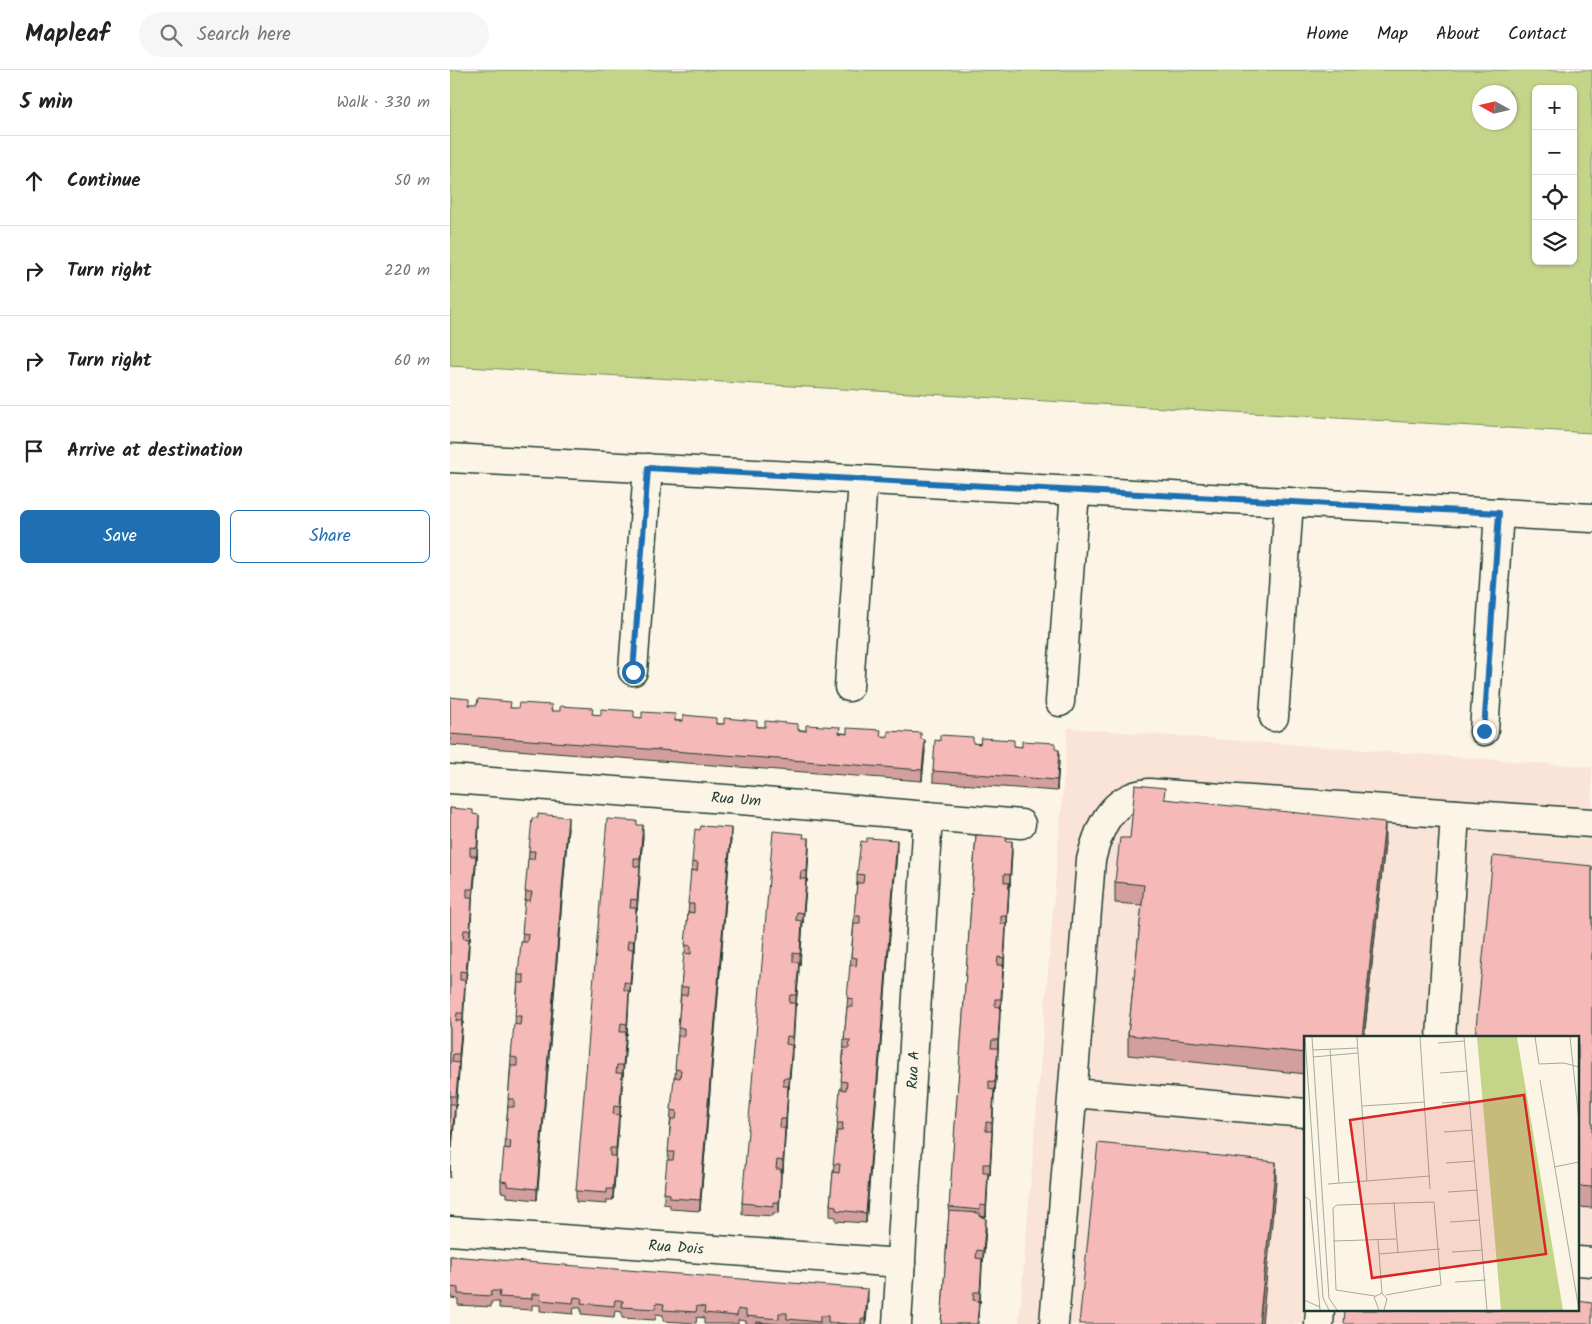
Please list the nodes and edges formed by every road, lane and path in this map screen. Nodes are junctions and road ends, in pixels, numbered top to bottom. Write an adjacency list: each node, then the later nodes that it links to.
1 (450, 458): 2 (street)
2 (648, 468): 3 (street); 8 (street)
3 (863, 480): 4 (street); 9 (street)
4 (1075, 491): 5 (street); 10 (street)
5 (1289, 502): 6 (street); 11 (street)
6 (1499, 513): 7 (street); 12 (street)
7 (1592, 518)
8 (633, 672)
9 (849, 687)
10 (1060, 702)
11 (1274, 717)
12 (1484, 731)
13 (450, 779): 15 (street, Rua Um)
14 (1455, 814): 16 (street); 18 (street); 19 (street)
15 (928, 816): 17 (street, Rua Um); 22 (street, Rua A)
16 (1592, 823)
17 (1021, 824)
18 (1441, 1036)
19 (1073, 1093): 20 (street); 24 (street)
20 (1304, 1113)
21 (450, 1231): 22 (street, Rua Dois)
22 (901, 1263): 23 (street, Rua A)
23 (897, 1324)
24 (1054, 1324)

